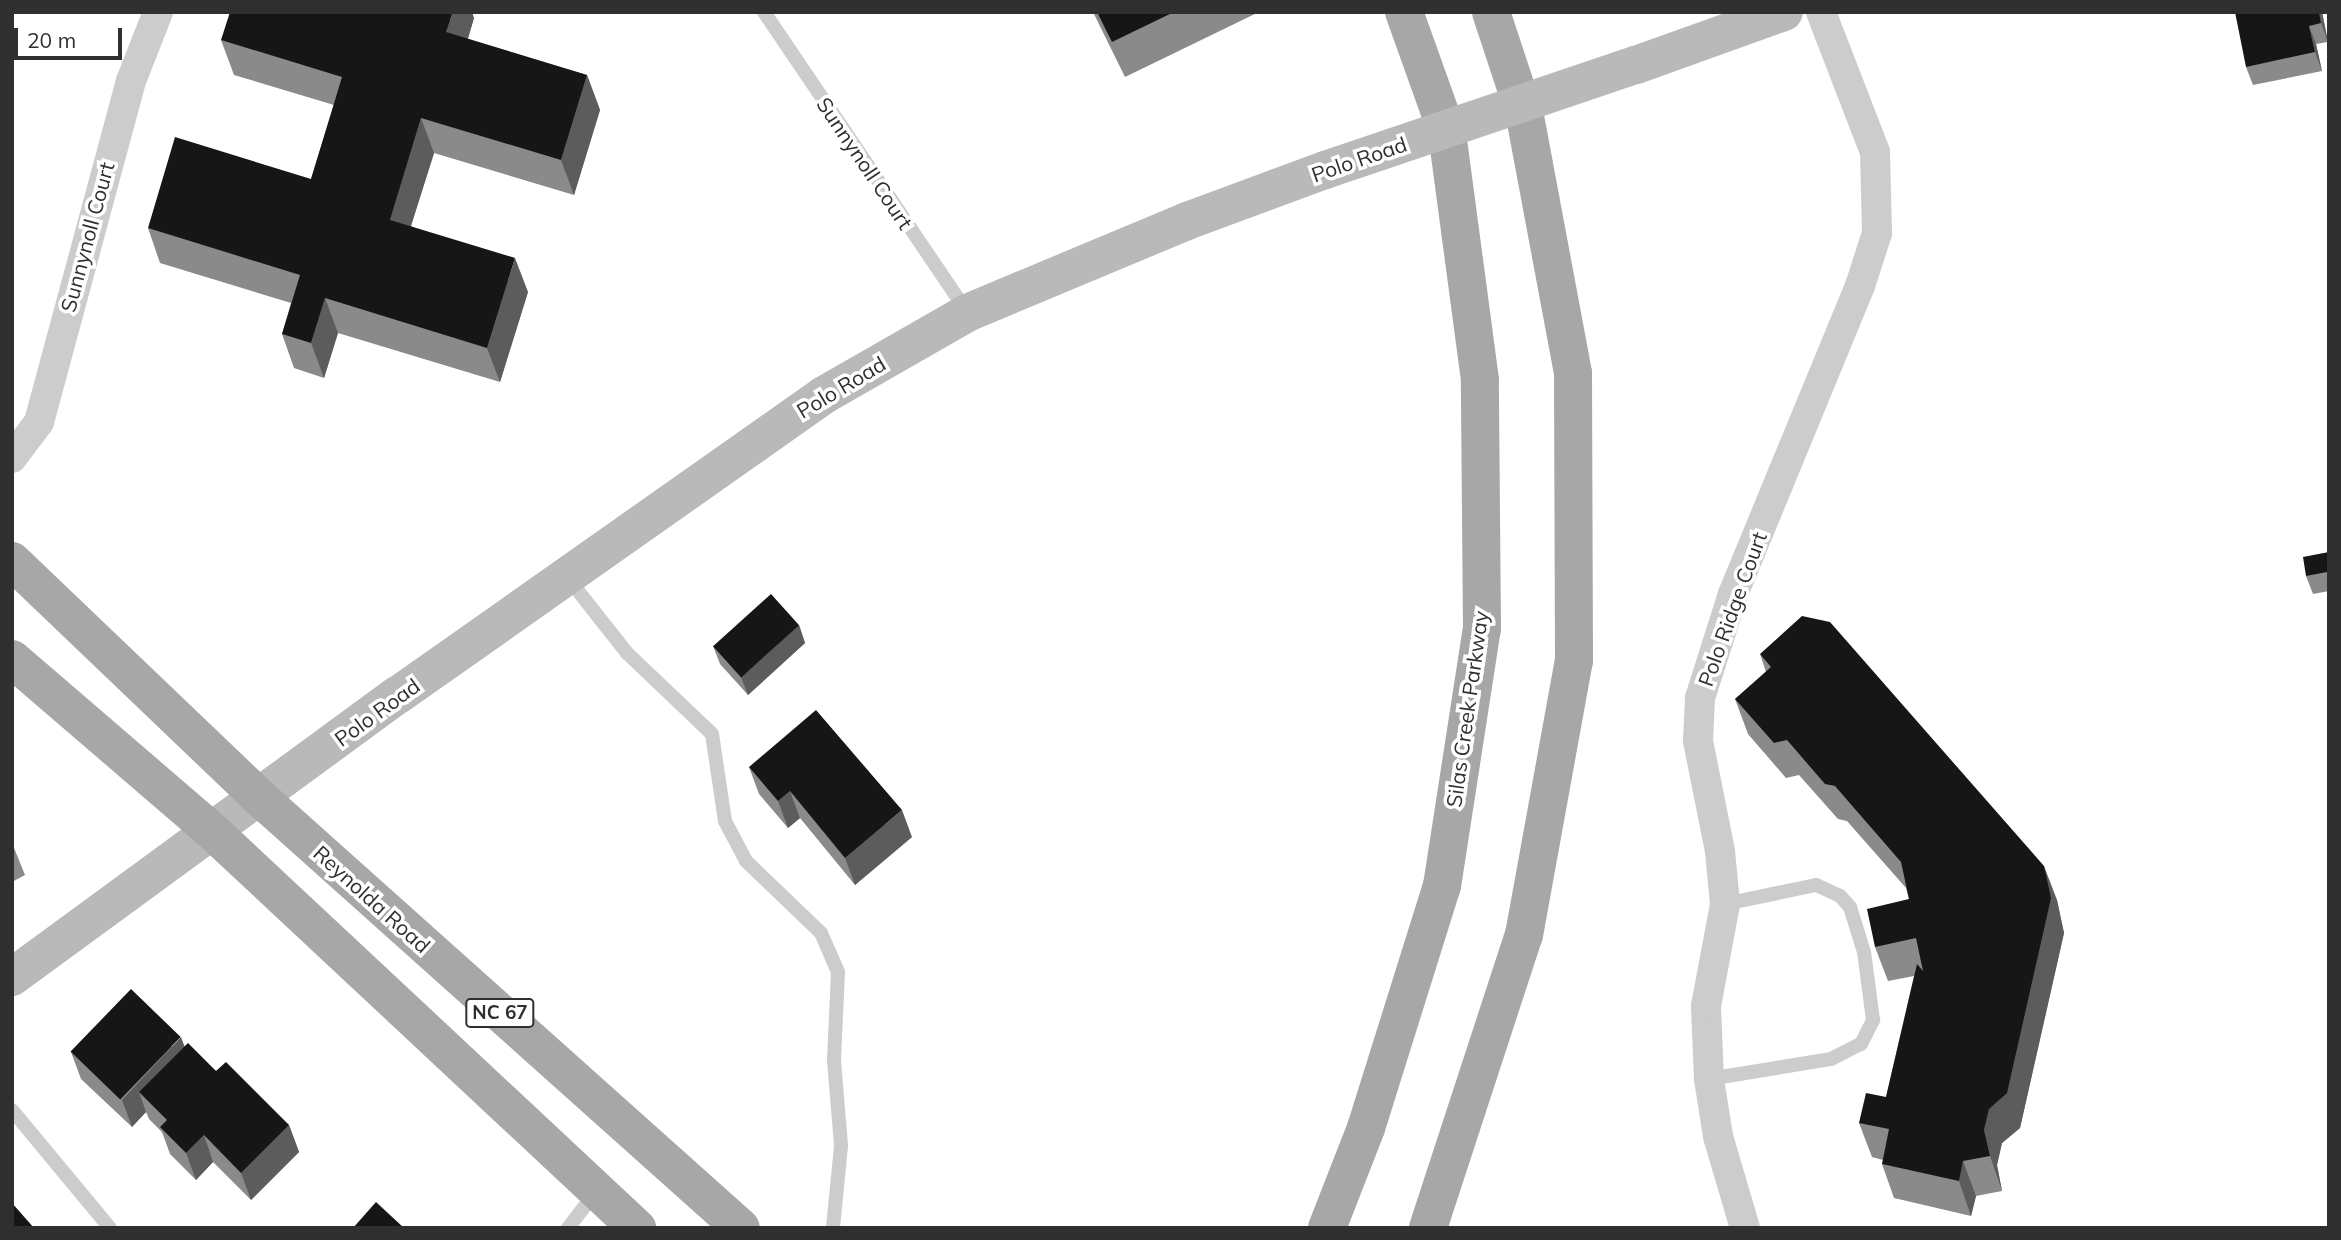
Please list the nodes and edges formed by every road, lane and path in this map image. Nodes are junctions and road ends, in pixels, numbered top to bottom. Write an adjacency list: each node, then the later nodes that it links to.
1 (158, 12): 8 (street, Sunnynoll Court)
2 (764, 12): 7 (lane, Sunnynoll Court)
3 (1404, 12): 24 (main road, Silas Creek Parkway)
4 (1492, 12): 25 (main road)
5 (1784, 12): 7 (main road, Polo Road, bridge)
6 (1821, 12): 14 (street, Polo Ridge Court)
7 (967, 313): 10 (main road, Polo Road)
8 (12, 458)
9 (12, 561): 12 (main road, Reynolda Road / NC 67)
10 (567, 576): 12 (main road, Polo Road); 23 (lane)
11 (12, 659): 13 (main road, NC 67)
12 (260, 798): 13 (main road, Polo Road); 22 (main road, Reynolda Road / NC 67)
13 (212, 831): 15 (main road, Polo Road); 18 (main road, NC 67)
14 (1725, 904): 16 (street, Polo Ridge Court); 16 (lane)
15 (12, 977)
16 (1709, 1079): 26 (street, Polo Ridge Court)
17 (12, 1110): 19 (lane)
18 (597, 1191): 20 (lane); 21 (main road, NC 67)
19 (110, 1228)
20 (568, 1228)
21 (637, 1228)
22 (741, 1228)
23 (832, 1228)
24 (1326, 1228)
25 (1428, 1228)
26 (1745, 1228)

